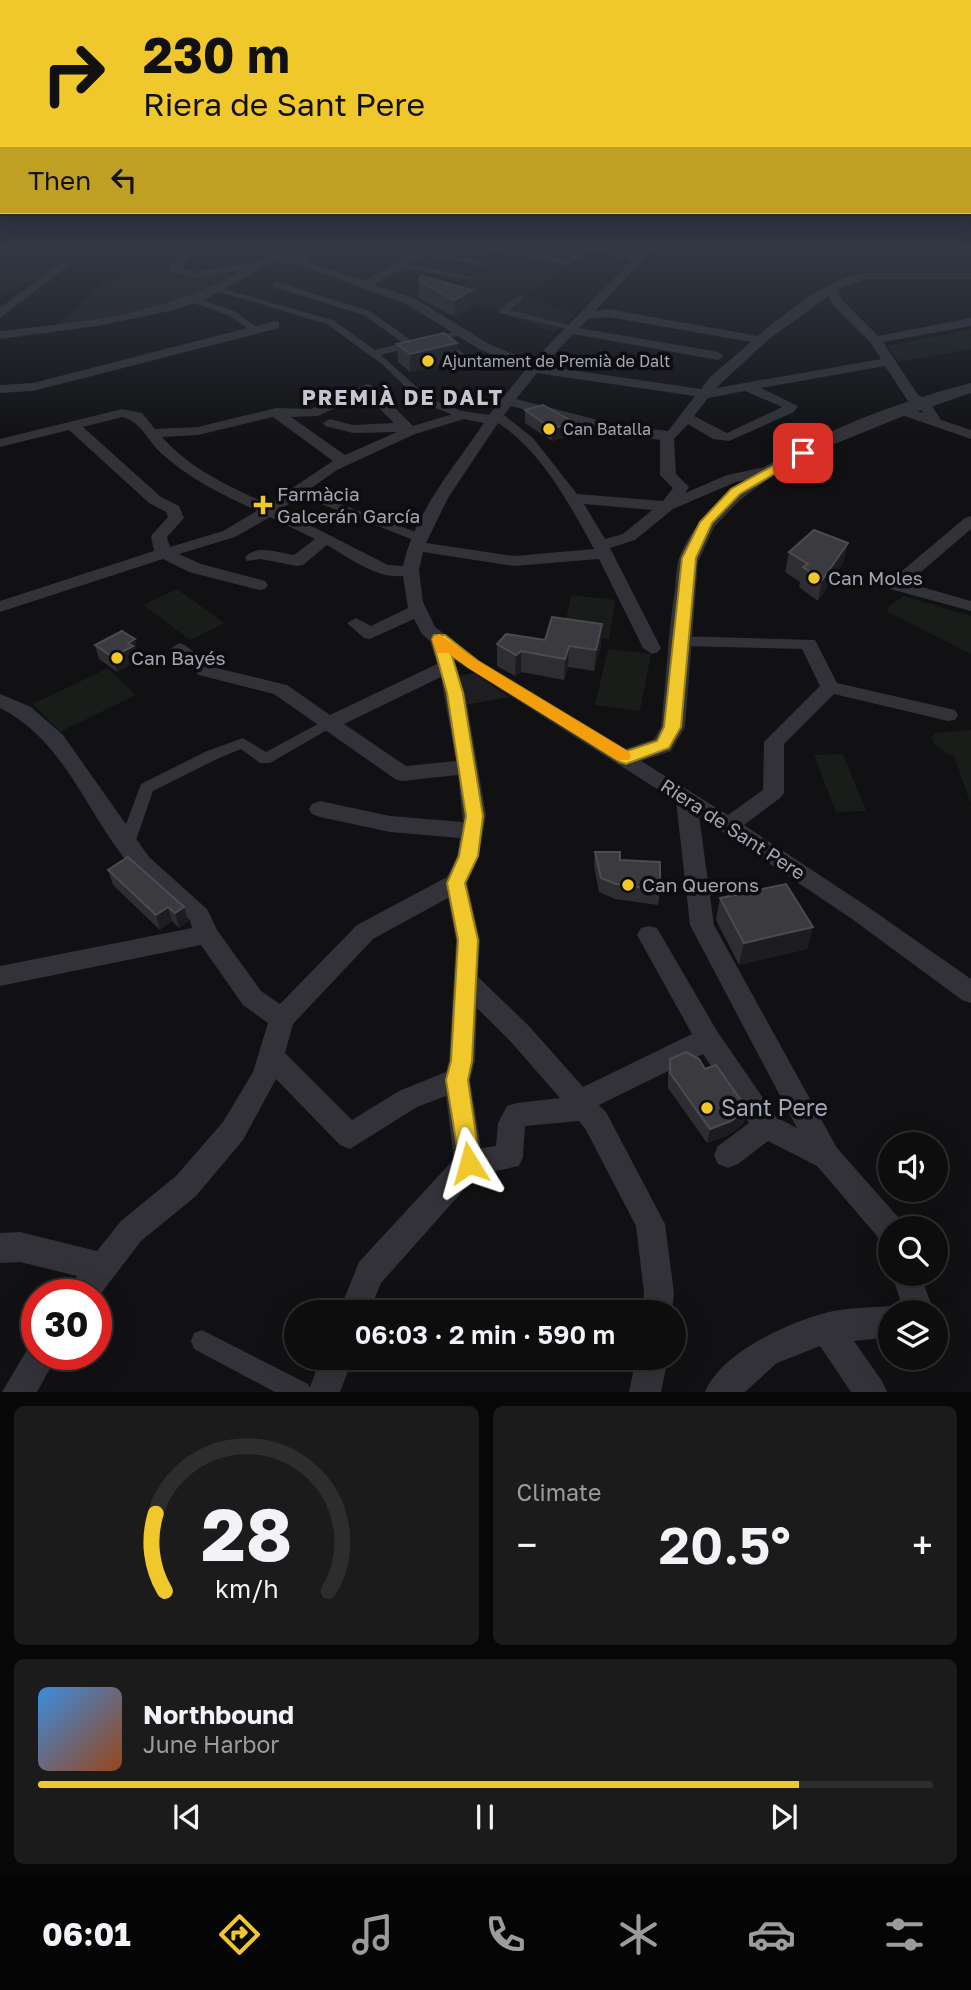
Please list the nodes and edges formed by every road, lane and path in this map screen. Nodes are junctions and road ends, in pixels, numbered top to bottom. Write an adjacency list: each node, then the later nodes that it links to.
1 (147, 311): 16 (street)
2 (225, 311): 14 (street)
3 (291, 311): 23 (street)
4 (360, 311): 21 (street)
5 (426, 311): 15 (street)
6 (506, 311): 13 (street)
7 (588, 311): 10 (street, Riera de Sant Pere)
8 (801, 311): 18 (street)
9 (846, 311): 19 (street)
10 (583, 316): 13 (street, Riera de Sant Pere); 18 (street)
11 (971, 322): 19 (street)
12 (275, 325): 14 (street)
13 (570, 329): 24 (street); 27 (street, Riera de Sant Pere)
14 (256, 330): 30 (street)
15 (460, 332): 17 (street); 20 (street)
16 (0, 335)
17 (438, 337): 21 (street); 22 (street)
18 (761, 340): 31 (street)
19 (876, 340): 26 (street)
20 (475, 341): 22 (street); 27 (street)
21 (410, 344): 23 (street)
22 (450, 347): 25 (street)
23 (372, 354): 36 (street)
24 (718, 356)
25 (466, 360)
26 (891, 361): 28 (street); 33 (street)
27 (534, 368): 31 (street); 32 (street, Riera de Sant Pere)
28 (747, 387): 31 (street); 38 (street)
29 (971, 388): 33 (street)
30 (0, 389)
31 (706, 394): 38 (street)
32 (507, 401): 37 (street, Riera de Sant Pere); 45 (street)
33 (925, 404): 35 (street); 41 (street)
34 (276, 412): 42 (street); 43 (street); 47 (street)
35 (902, 412): 41 (street); 48 (street)
36 (463, 415): 37 (street); 42 (street)
37 (494, 418): 50 (street); 55 (street, Riera de Sant Pere)
38 (687, 418): 45 (street)
39 (330, 423): 42 (street)
40 (72, 425): 43 (street); 46 (street); 57 (street)
41 (938, 425): 44 (street)
42 (408, 429): 47 (street)
43 (152, 433): 52 (street)
44 (971, 435)
45 (667, 436): 51 (street)
46 (0, 443)
47 (343, 461): 52 (street)
48 (775, 469): 51 (street); 66 (street)
49 (305, 494): 55 (street)
50 (573, 498): 51 (street); 56 (street)
51 (667, 506): 56 (street)
52 (269, 511): 54 (street); 57 (street)
53 (969, 524): 61 (street)
54 (326, 538): 58 (street); 59 (street)
55 (418, 542): 56 (street); 59 (street, Riera de Sant Pere)
56 (603, 549): 67 (street)
57 (163, 553): 60 (street); 62 (street)
58 (253, 557)
59 (411, 569): 63 (street, Riera de Sant Pere)
60 (259, 585)
61 (971, 606)
62 (0, 607)
63 (418, 610): 64 (street); 65 (street, Riera de Sant Pere)
64 (356, 623)
65 (439, 639): 69 (street); 74 (street, Riera de Sant Pere)
66 (680, 640): 70 (street); 74 (street)
67 (652, 648)
68 (179, 649): 73 (street)
69 (447, 667): 73 (street); 75 (street)
70 (830, 687): 72 (street); 78 (street)
71 (0, 700): 80 (street)
72 (948, 715)
73 (329, 723): 75 (street); 80 (street)
74 (626, 758): 76 (street, Riera de Sant Pere)
75 (468, 766): 79 (street)
76 (686, 797): 78 (street, Riera de Sant Pere); 94 (street)
77 (320, 809): 79 (street)
78 (728, 826): 86 (street, Riera de Sant Pere)
79 (472, 831): 81 (street)
80 (127, 843): 82 (street)
81 (456, 883): 85 (street); 87 (street)
82 (207, 934): 84 (street); 87 (street)
83 (649, 934): 88 (street)
84 (0, 976)
85 (468, 983): 90 (street); 91 (street)
86 (971, 993)
87 (282, 1019): 89 (street)
88 (708, 1040): 91 (street); 92 (street)
89 (271, 1056): 90 (street); 98 (street)
90 (457, 1080): 95 (street)
91 (582, 1105): 95 (street); 101 (street)
92 (766, 1126): 93 (street); 94 (street)
93 (728, 1155)
94 (827, 1157): 96 (street)
95 (469, 1163): 100 (street)
96 (878, 1216)
97 (0, 1248): 98 (street)
98 (102, 1267): 99 (street)
99 (93, 1279)
100 (360, 1300)
101 (658, 1300)
102 (878, 1322): 103 (street)
103 (826, 1328): 112 (street); 113 (street)
104 (202, 1341): 109 (street)
105 (32, 1370): 108 (street)
106 (332, 1370): 110 (street)
107 (649, 1370): 111 (street)
108 (18, 1391)
109 (300, 1391)
110 (324, 1391)
111 (645, 1391)
112 (721, 1391)
113 (871, 1391)

